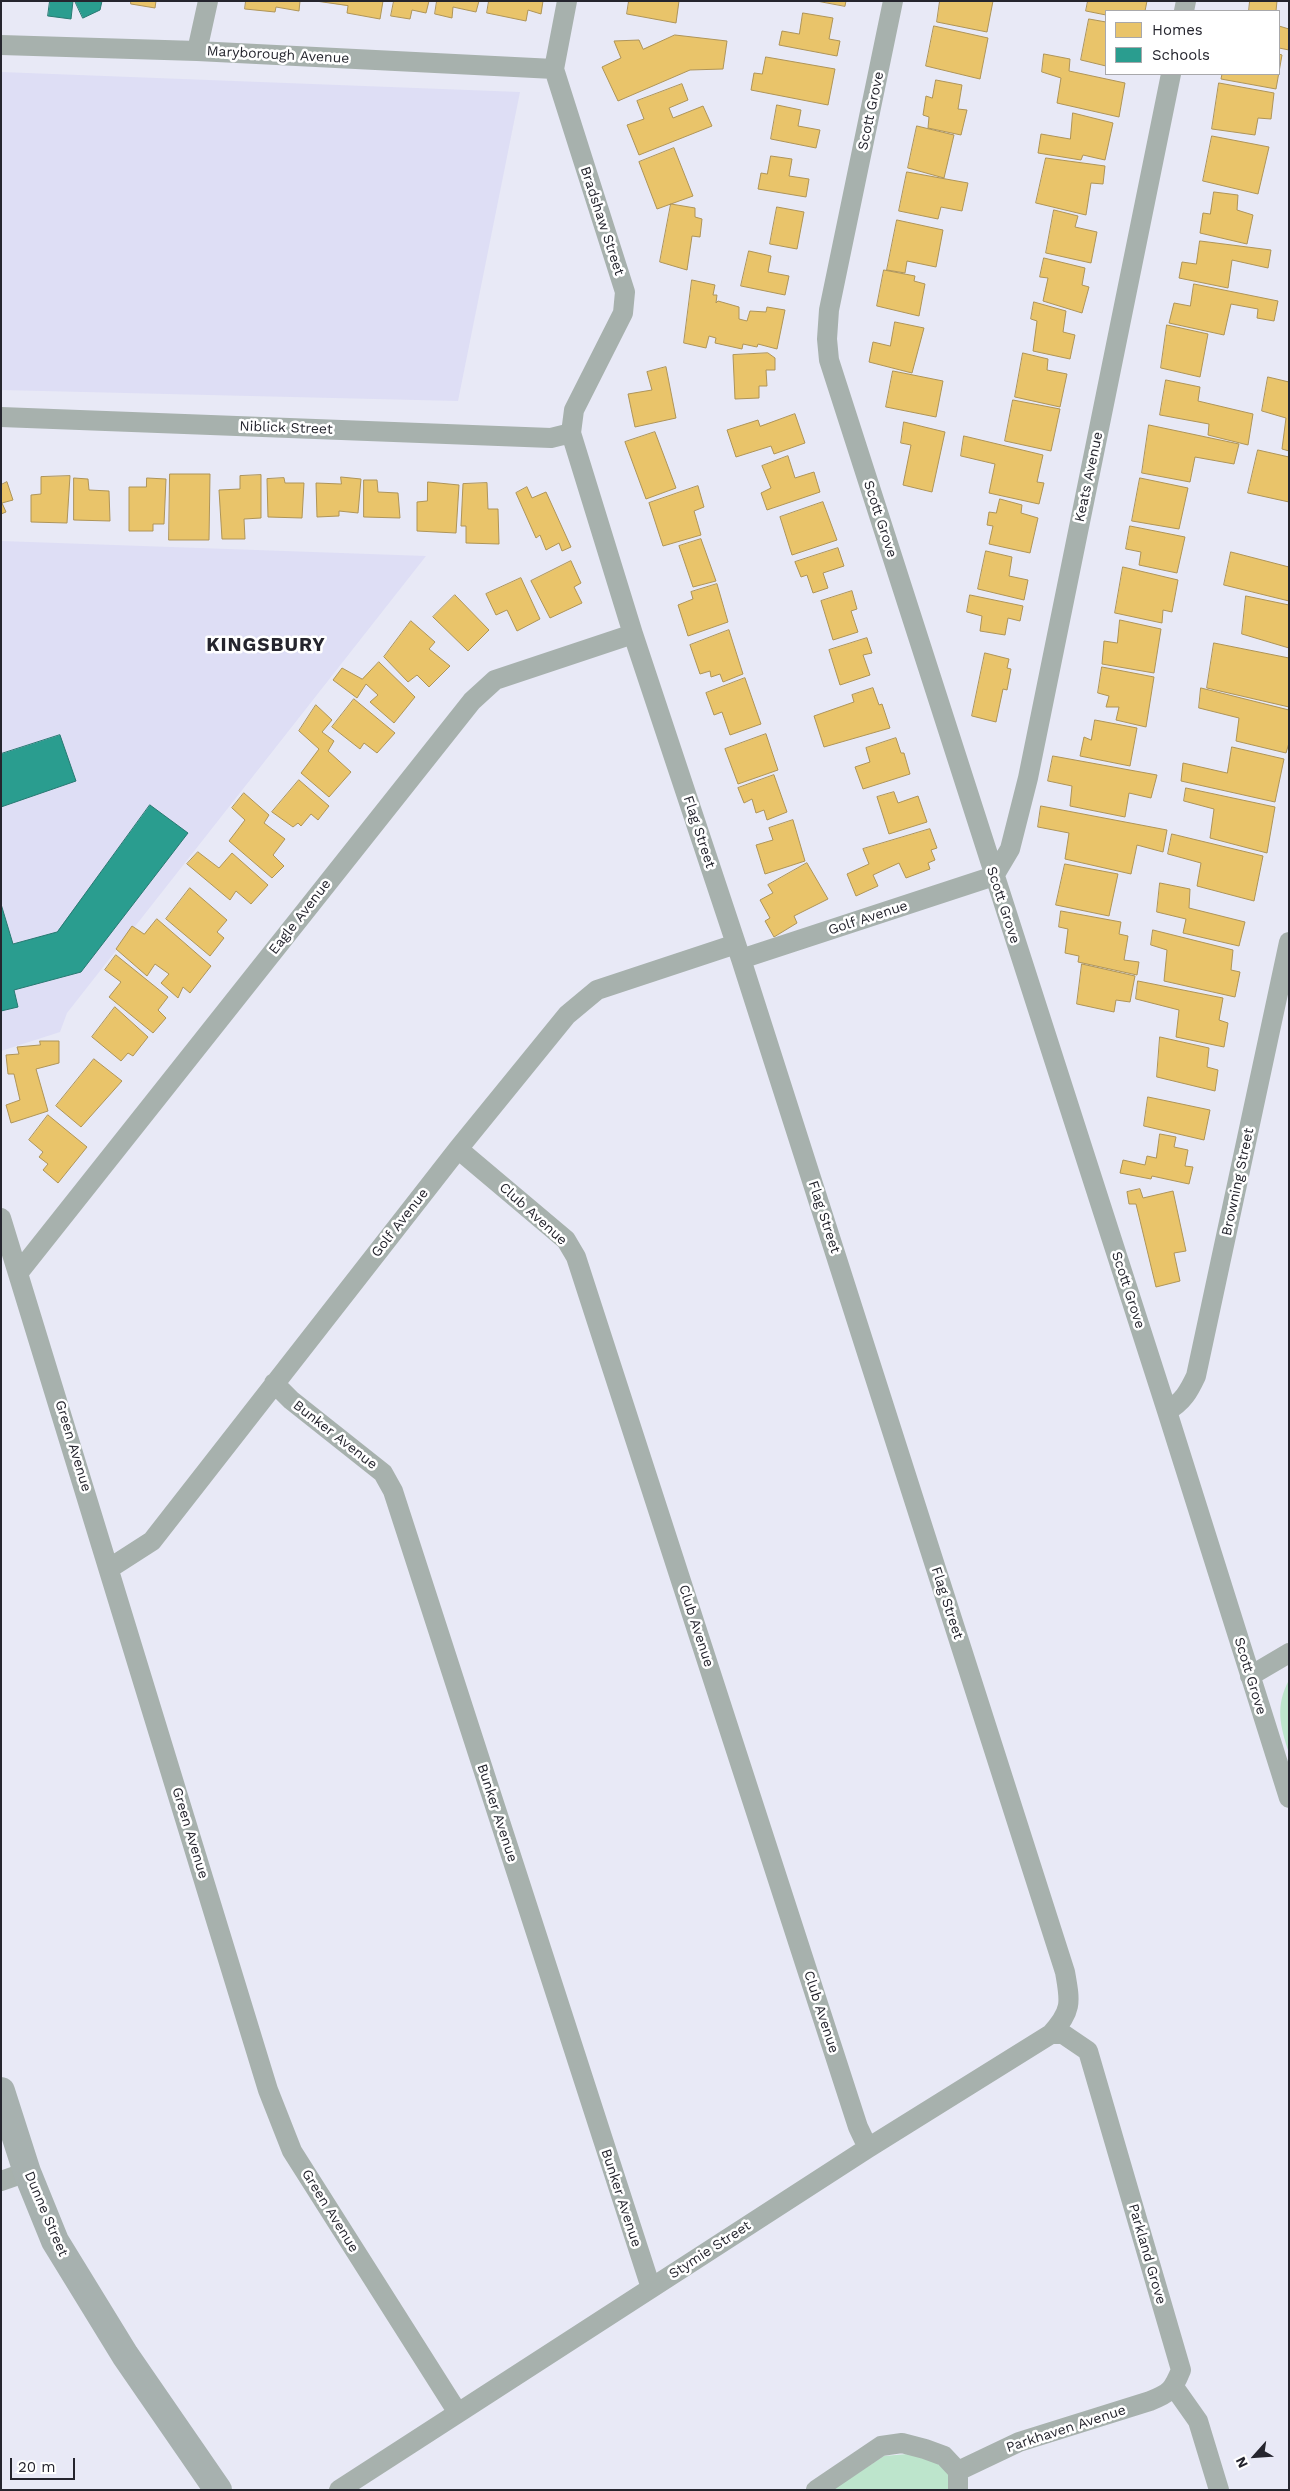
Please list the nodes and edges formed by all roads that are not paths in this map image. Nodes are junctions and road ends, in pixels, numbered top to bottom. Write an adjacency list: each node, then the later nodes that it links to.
1 (208, 1): 5 (street)
2 (567, 1): 6 (street, Bradshaw Street)
3 (893, 1): 11 (street, Scott Grove)
4 (1, 45): 5 (street, Maryborough Avenue)
5 (197, 51): 6 (street, Maryborough Avenue)
6 (554, 68): 9 (street, Bradshaw Street)
7 (1171, 75): 11 (street, Keats Avenue)
8 (1, 417): 9 (street, Niblick Street)
9 (571, 433): 10 (street, Flag Street)
10 (633, 634): 13 (street, Flag Street); 16 (street, Eagle Avenue)
11 (994, 876): 13 (street, Golf Avenue); 18 (street, Scott Grove)
12 (1289, 942): 18 (street, Browning Street)
13 (738, 951): 14 (street, Golf Avenue); 23 (street, Flag Street)
14 (458, 1149): 17 (street, Golf Avenue); 26 (street, Club Avenue)
15 (1, 1218): 16 (street, Green Avenue)
16 (20, 1272): 19 (street, Green Avenue)
17 (274, 1383): 19 (street, Golf Avenue); 29 (street, Bunker Avenue)
18 (1167, 1410): 21 (street, Scott Grove)
19 (110, 1568): 32 (street, Green Avenue)
20 (1289, 1653): 21 (street)
21 (1250, 1676): 22 (street, Scott Grove)
22 (1289, 1798)
23 (1070, 2003): 24 (street, Stymie Street)
24 (1051, 2034): 26 (street, Stymie Street); 31 (street, Parkland Grove)
25 (1, 2091): 27 (main road, Dunne Street)
26 (868, 2148): 29 (street, Stymie Street)
27 (28, 2172): 28 (street); 30 (main road, Dunne Street)
28 (1, 2181)
29 (651, 2288): 32 (street, Stymie Street)
30 (125, 2355): 34 (main road, Dunne Street); 35 (main road, Dunne Street)
31 (1174, 2387): 33 (street, Parkhaven Avenue); 38 (street)
32 (458, 2413): 36 (street, Stymie Street)
33 (958, 2480): 37 (street, Parkhaven Avenue)
34 (201, 2490)
35 (218, 2490)
36 (339, 2490)
37 (816, 2490)
38 (1219, 2490)

